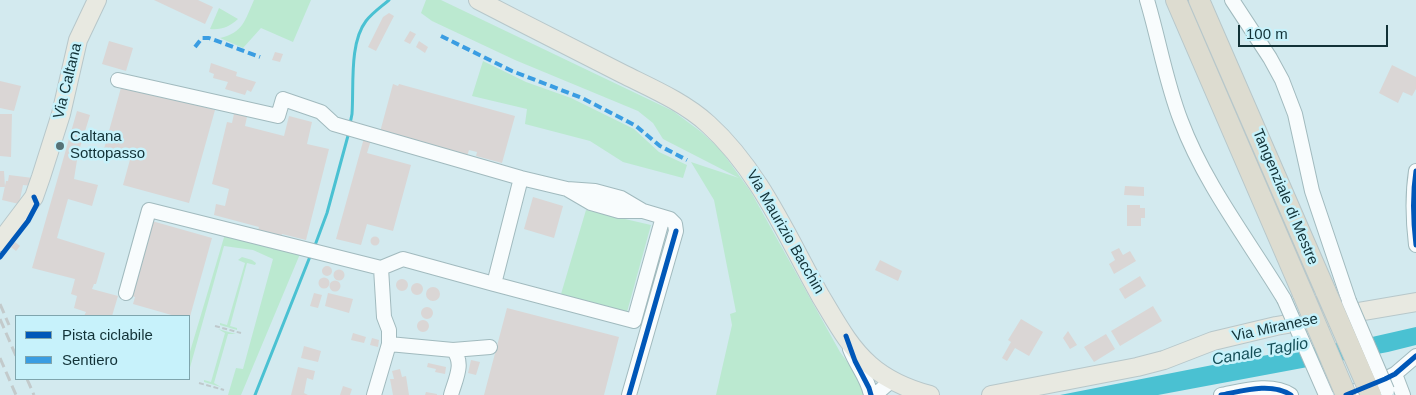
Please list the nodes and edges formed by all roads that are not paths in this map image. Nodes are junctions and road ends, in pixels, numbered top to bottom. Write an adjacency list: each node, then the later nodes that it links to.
1 (97, 0): 11 (main road, Via Caltana)
2 (478, 0): 18 (main road, Via Maurizio Bacchin)
3 (1147, 0): 16 (street)
4 (1176, 0): 16 (highway, Tangenziale di Mestre)
5 (1199, 0): 25 (highway, Tangenziale di Mestre, bridge)
6 (1232, 0): 25 (street, bridge)
7 (118, 80): 9 (street)
8 (1416, 171): 12 (street)
9 (521, 178): 10 (street); 14 (street)
10 (663, 217): 14 (street); 29 (street)
11 (0, 242)
12 (1416, 245)
13 (380, 268): 14 (street); 15 (street); 19 (street)
14 (494, 284)
15 (126, 293)
16 (1294, 296): 35 (street, bridge); 36 (highway, Tangenziale di Mestre, bridge)
17 (1416, 302): 32 (main road, Via Miranese)
18 (846, 336): 24 (main road, Via Maurizio Bacchin); 30 (street)
19 (389, 344): 21 (street); 27 (street)
20 (490, 347): 21 (street)
21 (454, 350): 28 (street)
22 (1416, 356): 23 (street)
23 (1395, 374): 36 (street); 37 (street)
24 (891, 388): 26 (main road, Via Maurizio Bacchin); 31 (street)
25 (1383, 393)
26 (922, 394)
27 (374, 395)
28 (451, 395)
29 (629, 395)
30 (871, 395)
31 (875, 395)
32 (991, 395)
33 (1221, 395): 34 (street)
34 (1291, 395)
35 (1326, 395)
36 (1346, 395)
37 (1403, 395)

